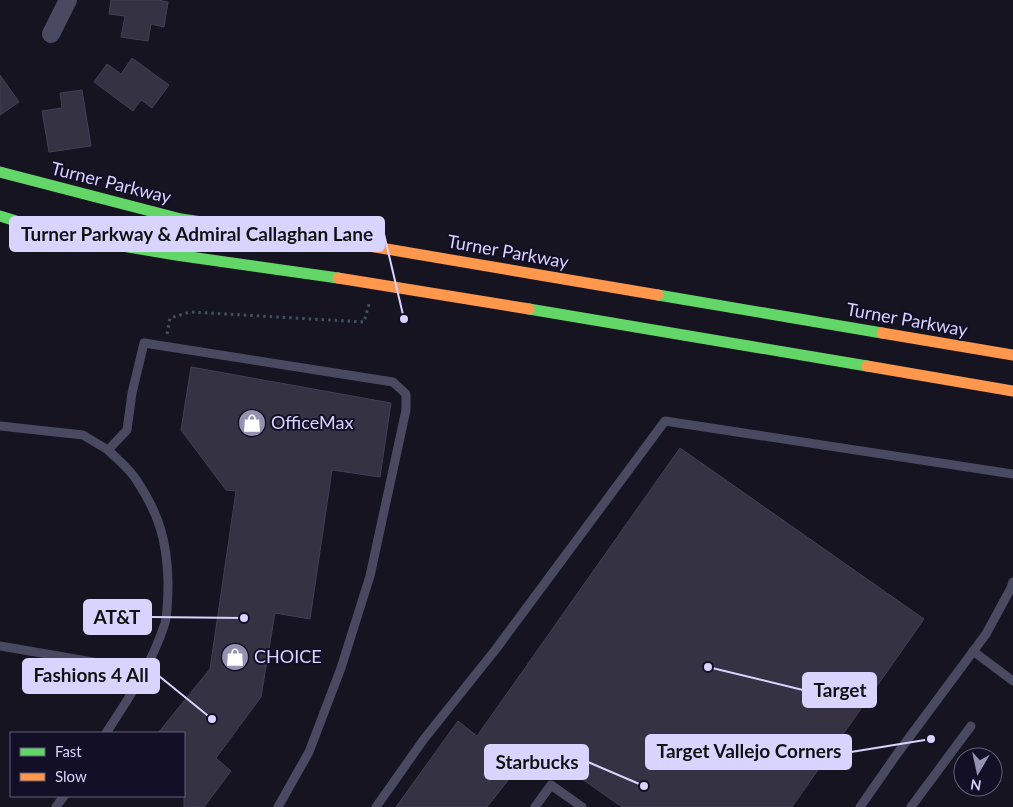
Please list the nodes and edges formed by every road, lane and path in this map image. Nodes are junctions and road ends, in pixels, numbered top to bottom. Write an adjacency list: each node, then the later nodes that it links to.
1 (68, 0): 2 (street)
2 (51, 34)
3 (0, 172): 7 (street, Turner Parkway)
4 (0, 216): 5 (street)
5 (374, 284): 6 (path); 8 (street)
6 (165, 346): 10 (lane); 19 (lane)
7 (1013, 355)
8 (1013, 391)
9 (0, 426): 10 (lane)
10 (108, 450): 15 (lane)
11 (1013, 474): 20 (lane)
12 (1013, 582): 14 (lane)
13 (0, 646): 15 (lane)
14 (973, 651): 16 (lane); 23 (lane)
15 (144, 671): 18 (lane)
16 (1013, 680)
17 (971, 726): 24 (lane)
18 (107, 732)
19 (278, 807)
20 (376, 807)
21 (535, 807): 22 (lane)
22 (582, 807)
23 (860, 807)
24 (911, 807)

